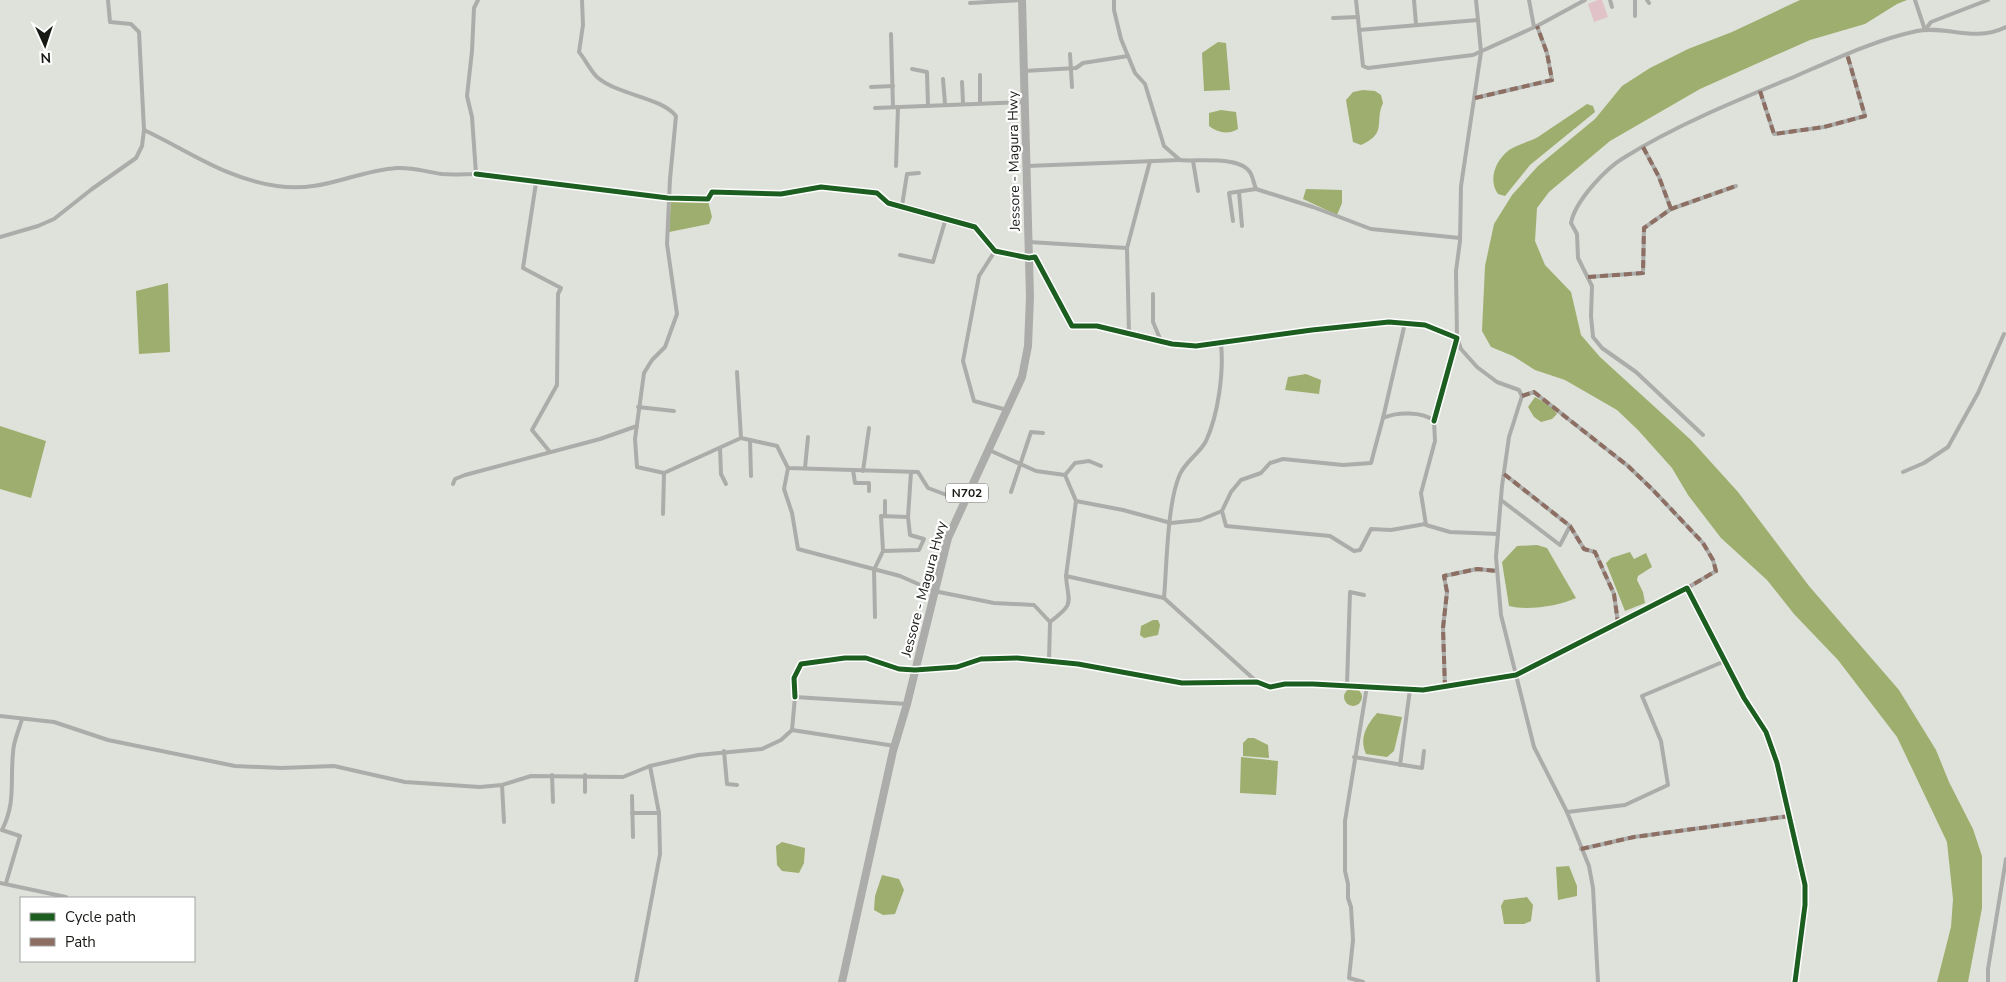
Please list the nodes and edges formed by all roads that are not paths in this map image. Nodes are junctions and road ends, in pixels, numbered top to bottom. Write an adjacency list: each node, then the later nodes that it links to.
1 (108, 0): 49 (street)
2 (478, 0): 57 (street)
3 (582, 0): 63 (street)
4 (1022, 0): 15 (street); 33 (highway, Jessore - Magura Hwy / N702)
5 (1114, 0): 30 (street)
6 (1356, 0): 18 (street)
7 (1414, 0): 21 (street)
8 (1476, 0): 20 (street)
9 (1530, 0): 22 (street)
10 (1583, 0): 22 (street)
11 (1610, 0): 16 (street)
12 (1635, 0): 17 (street)
13 (1988, 0): 25 (street)
14 (1915, 1): 25 (street)
15 (970, 3)
16 (1612, 7)
17 (1635, 16)
18 (1358, 17): 19 (street); 24 (street)
19 (1333, 18)
20 (1478, 20): 21 (street); 27 (street)
21 (1416, 24): 24 (street)
22 (1535, 27): 27 (street); 41 (street)
23 (2006, 27): 25 (street)
24 (1359, 30): 27 (street)
25 (1926, 30): 29 (street)
26 (891, 34): 37 (street)
27 (1481, 52): 41 (street)
28 (1070, 54): 32 (street)
29 (1847, 54): 40 (street); 40 (street)
30 (1128, 56): 32 (street); 51 (street)
31 (912, 69): 46 (street)
32 (1071, 69): 33 (street); 39 (street)
33 (1024, 70): 42 (highway, Jessore - Magura Hwy / N702)
34 (980, 75): 44 (street)
35 (943, 79): 45 (street)
36 (962, 82): 43 (street)
37 (893, 86): 38 (street); 47 (street)
38 (871, 87)
39 (1072, 87)
40 (1760, 91): 50 (street)
41 (1475, 98): 70 (street)
42 (1025, 102): 44 (street); 55 (highway, Jessore - Magura Hwy / N702)
43 (964, 103): 44 (street); 45 (street)
44 (980, 103)
45 (945, 104): 46 (street)
46 (928, 106): 47 (street)
47 (896, 107): 48 (street); 54 (street)
48 (875, 108)
49 (144, 130): 57 (street); 69 (street)
50 (1643, 147): 65 (street); 76 (street)
51 (1180, 160): 52 (street); 53 (street)
52 (1150, 161): 55 (street); 72 (street)
53 (1193, 161): 60 (street); 61 (street)
54 (896, 166)
55 (1026, 166): 71 (highway, Jessore - Magura Hwy / N702)
56 (919, 173): 64 (street)
57 (476, 174): 58 (street)
58 (536, 183): 63 (street); 100 (street)
59 (1736, 186): 65 (street)
60 (1256, 189): 62 (street); 70 (street)
61 (1198, 191)
62 (1239, 192): 67 (street); 68 (street)
63 (668, 198): 64 (street); 86 (street)
64 (902, 206): 66 (street)
65 (1671, 209): 76 (street)
66 (946, 218): 73 (street); 74 (street)
67 (1233, 221)
68 (1242, 226)
69 (0, 237)
70 (1460, 238): 81 (street)
71 (1028, 242): 72 (street); 75 (highway, Jessore - Magura Hwy / N702)
72 (1127, 248): 80 (street)
73 (995, 251): 75 (street); 87 (street)
74 (900, 255)
75 (1028, 258): 80 (street); 87 (highway, Jessore - Magura Hwy / N702)
76 (1588, 277): 94 (street)
77 (1153, 294): 82 (street)
78 (1406, 323): 81 (street); 83 (street); 89 (street)
79 (2005, 332): 108 (street)
80 (1129, 335): 82 (street)
81 (1457, 338): 85 (street); 90 (street)
82 (1161, 342): 83 (street)
83 (1221, 344): 125 (street)
84 (737, 372): 96 (street)
85 (1522, 396): 110 (street); 133 (street)
86 (638, 407): 88 (street); 91 (street)
87 (1007, 410): 99 (highway, Jessore - Magura Hwy / N702)
88 (674, 412)
89 (1383, 418): 90 (street); 121 (street)
90 (1434, 421): 126 (street)
91 (636, 426): 100 (street); 109 (street)
92 (869, 428): 106 (street)
93 (1043, 433): 101 (street)
94 (1703, 435)
95 (808, 437): 104 (street)
96 (741, 438): 97 (street); 98 (street)
97 (750, 440): 103 (street); 112 (street)
98 (720, 448): 109 (street); 114 (street)
99 (987, 449): 101 (street); 119 (highway, Jessore - Magura Hwy / N702)
100 (550, 452): 113 (street)
101 (1020, 464): 111 (street); 116 (street)
102 (1101, 466): 111 (street)
103 (788, 468): 104 (street); 130 (street)
104 (806, 468): 105 (street)
105 (853, 470): 106 (street); 115 (street)
106 (864, 471): 107 (street)
107 (911, 472): 119 (street); 124 (street)
108 (1904, 472)
109 (664, 473): 122 (street)
110 (1504, 474): 117 (street); 127 (street)
111 (1065, 475): 120 (street)
112 (751, 476)
113 (453, 484)
114 (726, 484)
115 (869, 491)
116 (1010, 492)
117 (1501, 500): 127 (street); 128 (street)
118 (885, 501): 123 (street)
119 (963, 501): 134 (highway, Jessore - Magura Hwy / N702)
120 (1076, 501): 125 (street); 132 (street)
121 (1222, 511): 125 (street); 126 (street)
122 (663, 514)
123 (885, 516): 124 (street); 129 (street)
124 (908, 517): 129 (street)
125 (1171, 523): 136 (street)
126 (1425, 524): 128 (street)
127 (1570, 526): 139 (street)
128 (1498, 534): 131 (street)
129 (883, 551): 130 (street)
130 (874, 570): 134 (street); 137 (street)
131 (1498, 571): 143 (street); 147 (street)
132 (1066, 576): 136 (street); 138 (street)
133 (1687, 588): 139 (street); 141 (street)
134 (934, 591): 138 (street); 142 (highway, Jessore - Magura Hwy / N702)
135 (1364, 595): 145 (street)
136 (1164, 598): 144 (street)
137 (875, 617)
138 (1050, 622): 140 (street)
139 (1618, 623): 143 (street)
140 (1050, 661): 142 (street); 144 (street)
141 (1725, 661): 167 (street); 170 (street)
142 (915, 670): 149 (street); 150 (highway, Jessore - Magura Hwy / N702)
143 (1516, 675): 147 (street); 167 (street)
144 (1257, 682): 145 (street)
145 (1347, 685): 146 (street)
146 (1367, 686): 148 (street); 157 (street)
147 (1445, 688): 148 (street)
148 (1410, 690): 158 (street)
149 (795, 697): 150 (street); 153 (street)
150 (907, 704): 154 (highway, Jessore - Magura Hwy / N702)
151 (0, 716): 152 (street)
152 (22, 719): 162 (street); 176 (street)
153 (792, 730): 154 (street); 155 (street)
154 (895, 746): 179 (highway, Jessore - Magura Hwy / N702)
155 (724, 751): 159 (street); 163 (street)
156 (1424, 752): 158 (street)
157 (1354, 757): 158 (street); 180 (street)
158 (1400, 765)
159 (650, 766): 161 (street); 169 (street)
160 (552, 775): 161 (street); 162 (street); 166 (street)
161 (585, 775): 164 (street)
162 (502, 785): 171 (street)
163 (737, 785)
164 (585, 792)
165 (632, 796): 168 (street)
166 (553, 802)
167 (1567, 812): 173 (street)
168 (632, 813): 169 (street); 172 (street)
169 (659, 813): 178 (street)
170 (1790, 816): 173 (street); 182 (street)
171 (504, 822)
172 (633, 837)
173 (1581, 849): 181 (street)
174 (2006, 859): 183 (street)
175 (0, 883): 176 (street)
176 (6, 883): 177 (street)
177 (66, 897)
178 (636, 982)
179 (842, 982)
180 (1363, 982)
181 (1598, 982)
182 (1795, 982)
183 (1988, 982)

